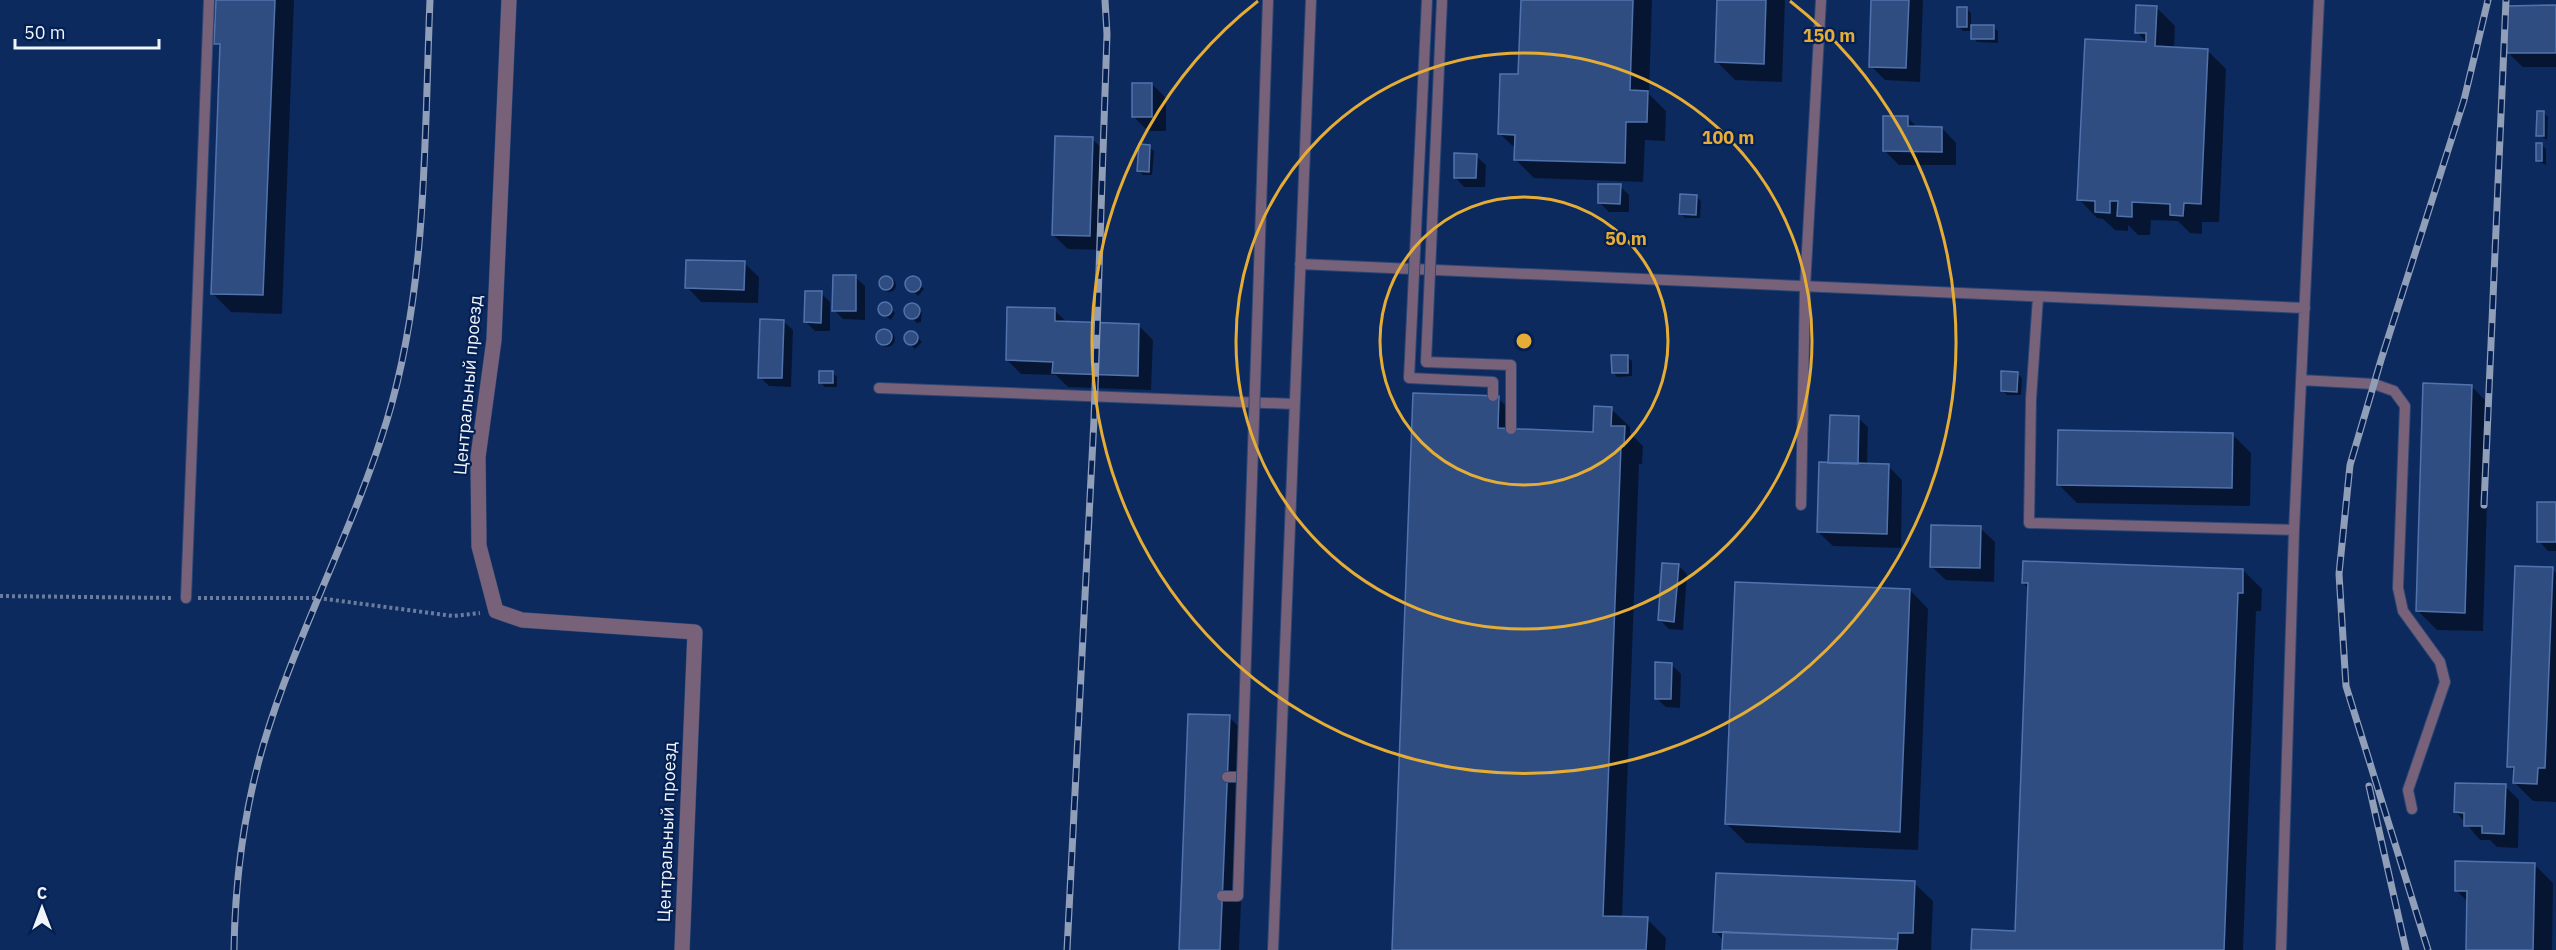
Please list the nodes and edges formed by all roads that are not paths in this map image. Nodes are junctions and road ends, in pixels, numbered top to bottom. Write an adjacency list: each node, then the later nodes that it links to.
1 (209, 0): 20 (lane)
2 (509, 0): 25 (street, Центральный проезд)
3 (1268, 0): 22 (lane, bridge)
4 (1311, 0): 9 (lane)
5 (1427, 0): 15 (lane, bridge)
6 (1442, 0): 17 (lane, bridge)
7 (1821, 0): 10 (lane)
8 (2319, 0): 12 (lane)
9 (1300, 264): 10 (lane); 16 (lane)
10 (1805, 287): 11 (lane); 18 (lane)
11 (2038, 297): 12 (lane); 19 (lane)
12 (2305, 308): 13 (lane)
13 (2301, 380): 19 (lane); 23 (lane)
14 (879, 388): 16 (lane)
15 (1493, 396)
16 (1294, 404): 26 (lane)
17 (1511, 429)
18 (1801, 505)
19 (2294, 530): 27 (lane)
20 (186, 598)
21 (1227, 777): 22 (lane)
22 (1242, 777): 24 (lane, bridge)
23 (2412, 809)
24 (1222, 896)
25 (682, 950)
26 (1273, 950)
27 (2281, 950)

